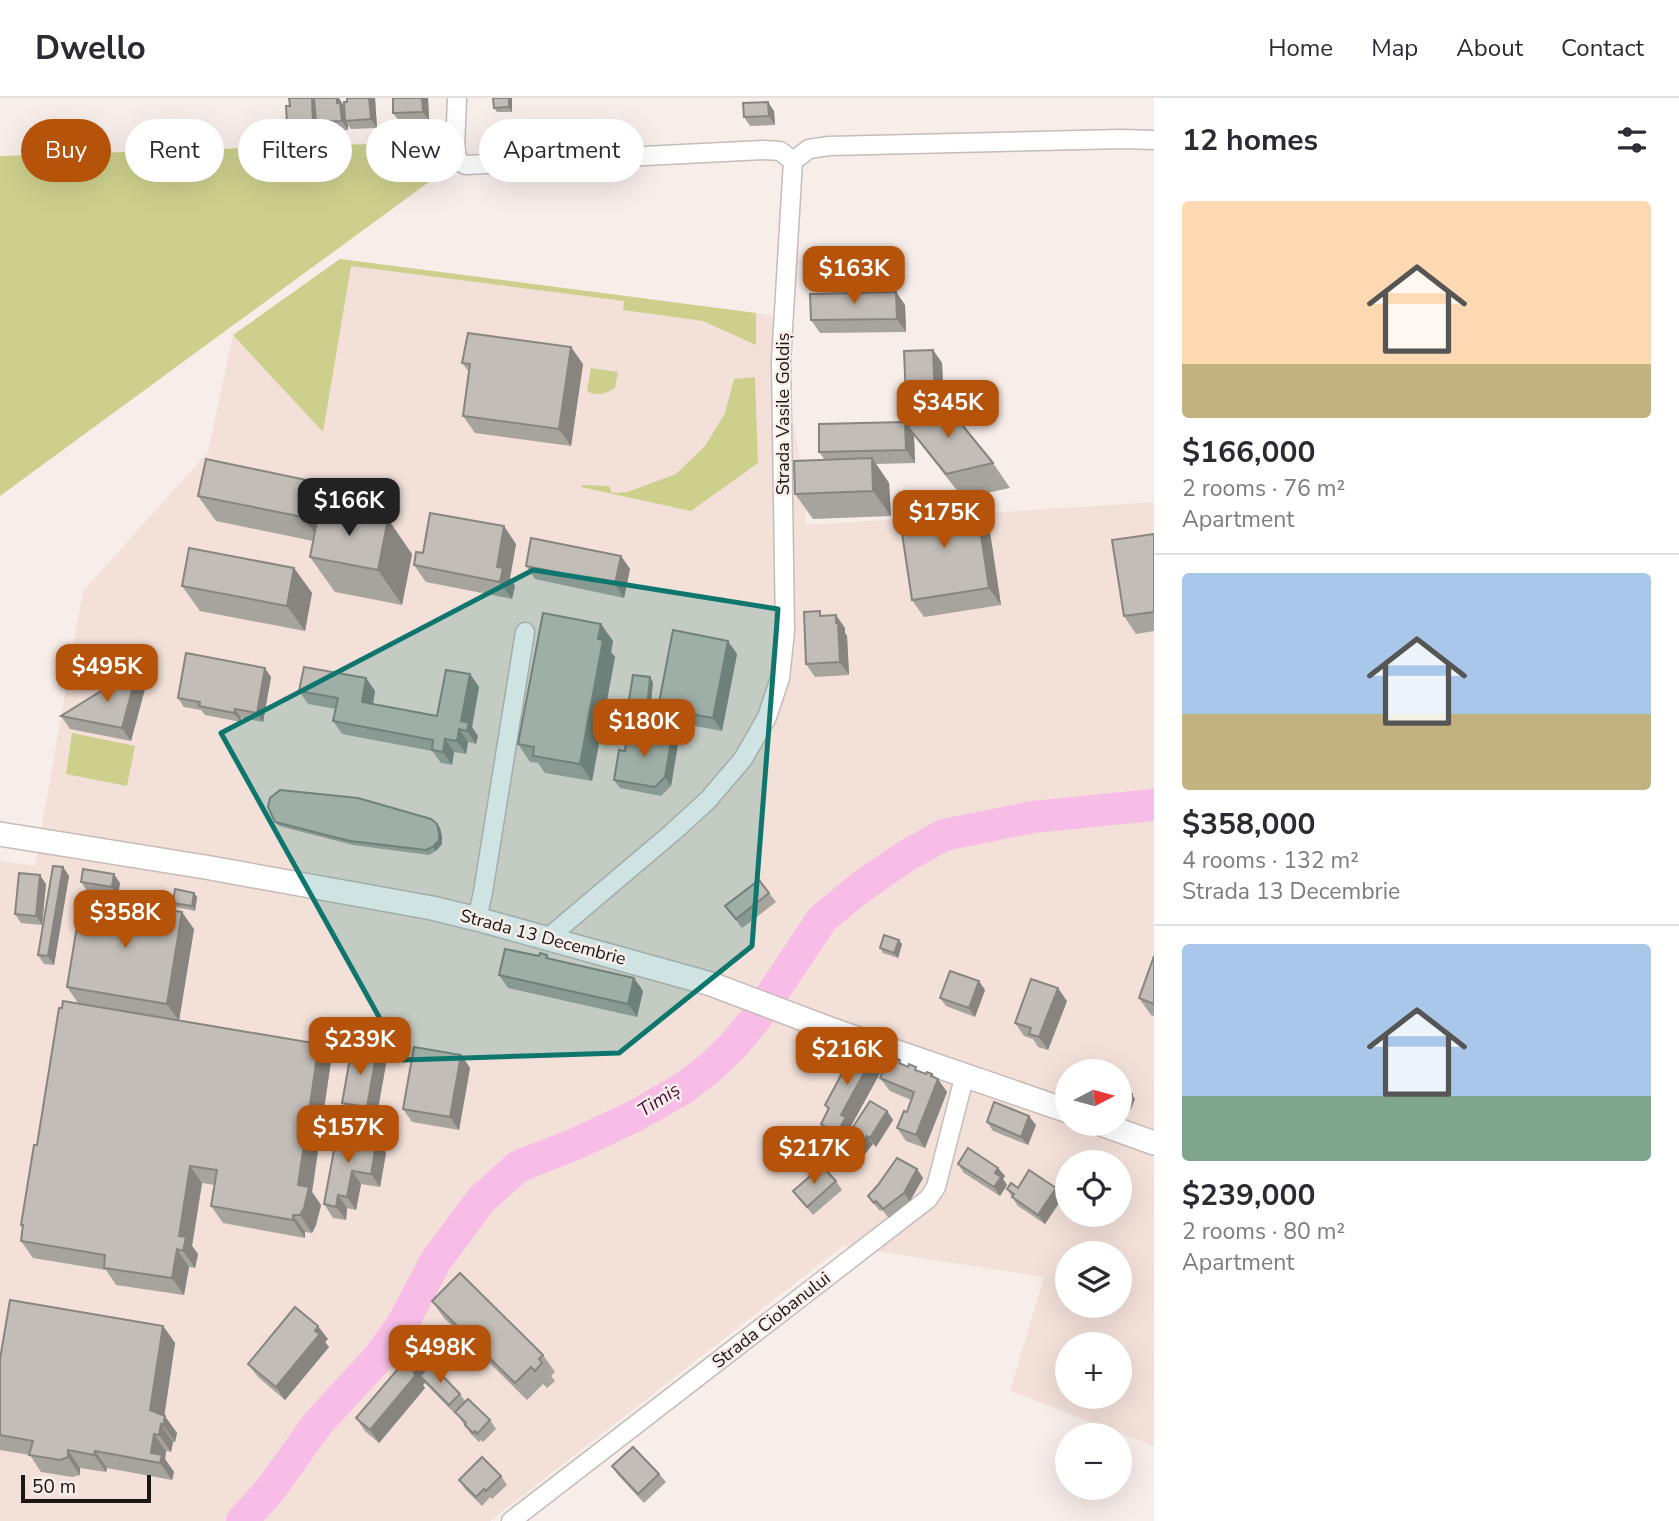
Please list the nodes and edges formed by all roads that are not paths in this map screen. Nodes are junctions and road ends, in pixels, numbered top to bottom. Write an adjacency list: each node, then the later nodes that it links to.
1 (457, 98): 3 (street)
2 (1154, 140): 3 (street)
3 (793, 161): 7 (street, Strada Vasile Goldiș)
4 (525, 632): 6 (street)
5 (0, 834): 6 (main road, Strada 13 Decembrie)
6 (477, 919): 7 (main road, Strada 13 Decembrie)
7 (549, 937): 8 (main road, Strada 13 Decembrie)
8 (965, 1074): 9 (main road, Strada 13 Decembrie); 12 (street, Strada Ciobanului)
9 (1055, 1106)
10 (1132, 1135): 11 (main road)
11 (1154, 1143)
12 (511, 1521)

